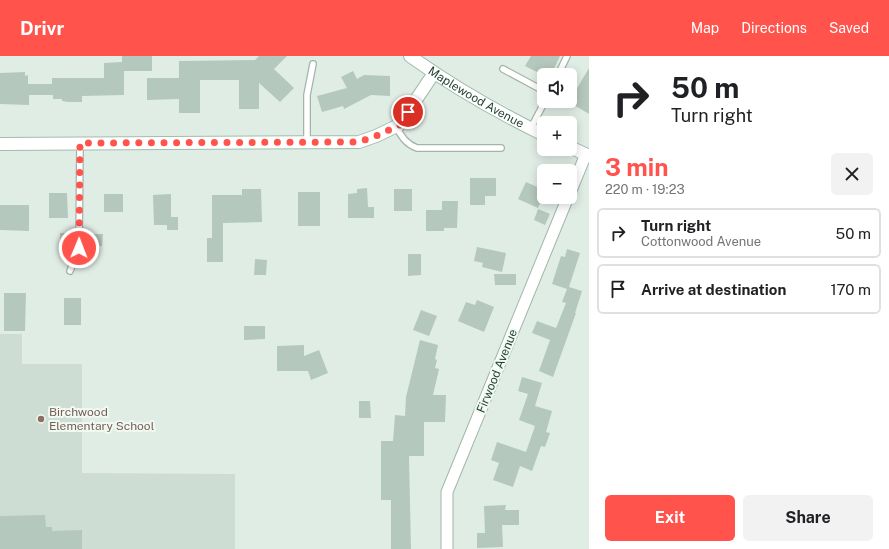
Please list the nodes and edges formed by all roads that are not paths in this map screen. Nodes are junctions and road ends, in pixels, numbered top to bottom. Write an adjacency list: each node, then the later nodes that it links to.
1 (567, 56): 4 (lane)
2 (413, 57): 6 (street, Maplewood Avenue)
3 (313, 64): 12 (lane)
4 (561, 68)
5 (503, 69): 7 (lane)
6 (434, 73): 9 (street); 10 (street, Maplewood Avenue)
7 (537, 87)
8 (541, 108): 10 (lane)
9 (396, 127): 12 (street); 15 (lane)
10 (531, 128): 11 (street, Maplewood Avenue)
11 (537, 131)
12 (307, 142): 13 (street)
13 (80, 143): 14 (street); 20 (lane)
14 (0, 144)
15 (501, 148)
16 (577, 150): 17 (street)
17 (587, 155): 18 (street)
18 (577, 177)
19 (565, 204): 21 (street, Firwood Avenue)
20 (70, 271)
21 (447, 549)

